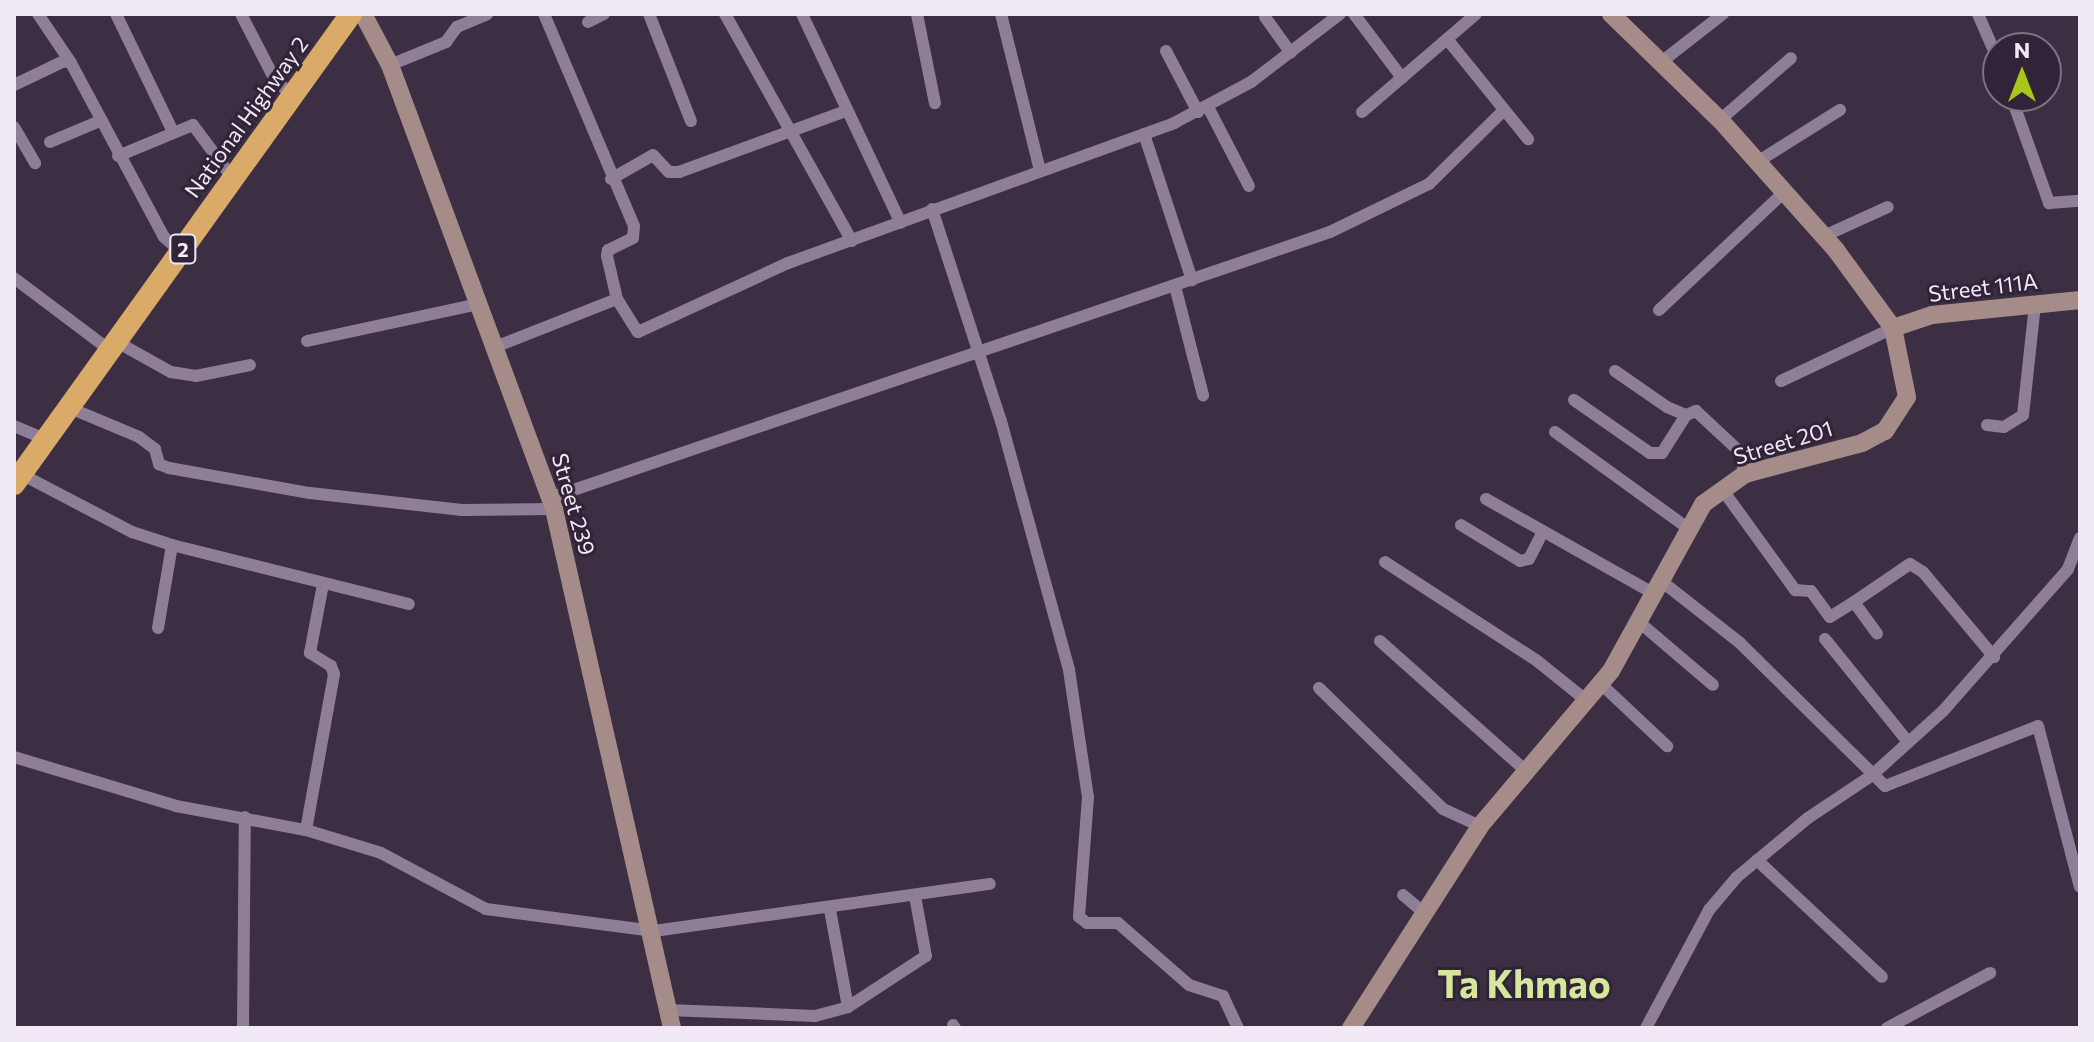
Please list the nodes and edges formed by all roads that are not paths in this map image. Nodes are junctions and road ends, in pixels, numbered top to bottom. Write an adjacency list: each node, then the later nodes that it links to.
1 (38, 14): 25 (street)
2 (116, 14): 42 (street)
3 (241, 14): 30 (street)
4 (351, 14): 30 (highway, National Highway 2 / 2)
5 (363, 14): 27 (street, Street 239)
6 (487, 14): 27 (street)
7 (544, 14): 51 (street)
8 (604, 14): 20 (street)
9 (649, 14): 40 (street)
10 (725, 14): 43 (street)
11 (802, 14): 35 (street)
12 (917, 14): 31 (street)
13 (1001, 14): 50 (street)
14 (1340, 14): 23 (street)
15 (1354, 14): 28 (street)
16 (1476, 14): 21 (street)
17 (1611, 14): 26 (street, Street 201)
18 (1723, 14): 26 (street)
19 (1265, 17): 23 (street)
20 (588, 22)
21 (1447, 39): 28 (street); 33 (street)
22 (1166, 51): 32 (street)
23 (1291, 53): 32 (street)
24 (1791, 58): 39 (street)
25 (71, 63): 29 (street); 38 (street)
26 (1660, 63): 39 (street, Street 201)
27 (390, 65): 67 (street, Street 239)
28 (1402, 78): 36 (street)
29 (14, 85)
30 (293, 98): 52 (highway, National Highway 2 / 2)
31 (935, 103)
32 (1203, 109): 44 (street); 53 (street)
33 (1504, 110): 45 (street); 63 (street)
34 (1840, 110): 48 (street)
35 (846, 111): 43 (street); 58 (street)
36 (1362, 112)
37 (2017, 112): 55 (street)
38 (102, 120): 46 (street); 47 (street)
39 (1720, 120): 48 (street, Street 201)
40 (691, 121)
41 (14, 127): 49 (street)
42 (173, 132): 47 (street); 52 (street)
43 (791, 132): 51 (street); 60 (street)
44 (1144, 134): 50 (street); 63 (street)
45 (1528, 139)
46 (50, 142)
47 (118, 156): 61 (street)
48 (1757, 162): 54 (street, Street 201)
49 (35, 163)
50 (1040, 171): 57 (street)
51 (611, 179): 65 (street)
52 (234, 180): 61 (highway, National Highway 2 / 2)
53 (1249, 186)
54 (1784, 192): 59 (street, Street 201); 69 (street)
55 (2080, 201)
56 (1888, 207): 59 (street)
57 (932, 209): 58 (street); 74 (street)
58 (901, 223): 60 (street)
59 (1824, 236): 70 (street, Street 201)
60 (852, 241): 65 (street)
61 (181, 252): 72 (highway, National Highway 2 / 2)
62 (14, 278): 72 (street)
63 (1192, 280): 64 (street)
64 (1175, 286): 74 (street); 78 (street)
65 (617, 299): 73 (street)
66 (2080, 300): 68 (street, Street 111A)
67 (478, 304): 71 (street); 73 (street, Street 239)
68 (2035, 304): 70 (street, Street 111A); 82 (street)
69 (1659, 310)
70 (1893, 328): 77 (street); 86 (street, Street 201)
71 (307, 341)
72 (114, 347): 75 (street); 80 (highway, National Highway 2 / 2)
73 (495, 347): 90 (street, Street 239)
74 (979, 349): 90 (street); 134 (street)
75 (250, 365)
76 (1615, 371): 81 (street)
77 (1781, 381)
78 (1203, 395)
79 (1574, 400): 81 (street)
80 (70, 408): 85 (highway, National Highway 2 / 2); 90 (street)
81 (1686, 415): 86 (street)
82 (1987, 425)
83 (14, 426): 85 (street)
84 (1555, 432): 92 (street)
85 (47, 440): 87 (highway, National Highway 2 / 2)
86 (1745, 474): 88 (street, Street 201)
87 (18, 479): 95 (street)
88 (1722, 489): 92 (street, Street 201); 101 (street)
89 (1486, 499): 93 (street)
90 (552, 504): 128 (street, Street 239)
91 (1461, 525): 93 (street)
92 (1686, 527): 100 (street, Street 201)
93 (1542, 534): 100 (street)
94 (2080, 538): 97 (street)
95 (172, 545): 99 (street); 104 (street)
96 (1385, 562): 112 (street)
97 (2068, 569): 98 (street); 108 (street)
98 (2080, 579)
99 (323, 584): 102 (street); 120 (street)
100 (1657, 586): 103 (street, Street 201); 117 (street)
101 (1854, 602): 105 (street); 108 (street)
102 (409, 604)
103 (1639, 622): 109 (street, Street 201); 110 (street)
104 (158, 628)
105 (1877, 634)
106 (1825, 639): 113 (street)
107 (1380, 641): 116 (street)
108 (1994, 657): 113 (street)
109 (1601, 684): 112 (street, Street 201); 114 (street)
110 (1713, 685)
111 (1319, 688): 119 (street)
112 (1587, 701): 116 (street, Street 201)
113 (1908, 742): 117 (street)
114 (1667, 746)
115 (14, 757): 118 (street)
116 (1525, 770): 119 (street, Street 201)
117 (1871, 776): 121 (street); 123 (street)
118 (245, 817): 120 (street); 133 (street)
119 (1480, 826): 127 (street, Street 201)
120 (306, 830): 128 (street)
121 (1757, 860): 130 (street); 136 (street)
122 (990, 884): 125 (street)
123 (2080, 887)
124 (1403, 895): 127 (street)
125 (915, 896): 126 (street); 131 (street)
126 (830, 910): 128 (street); 131 (street)
127 (1426, 914): 135 (street, Street 201)
128 (654, 931): 132 (street, Street 239)
129 (1990, 973): 137 (street)
130 (1882, 977)
131 (848, 1007): 132 (street)
132 (670, 1019)
133 (243, 1028)
134 (1238, 1028)
135 (1351, 1028)
136 (1646, 1028)
137 (1887, 1028)

